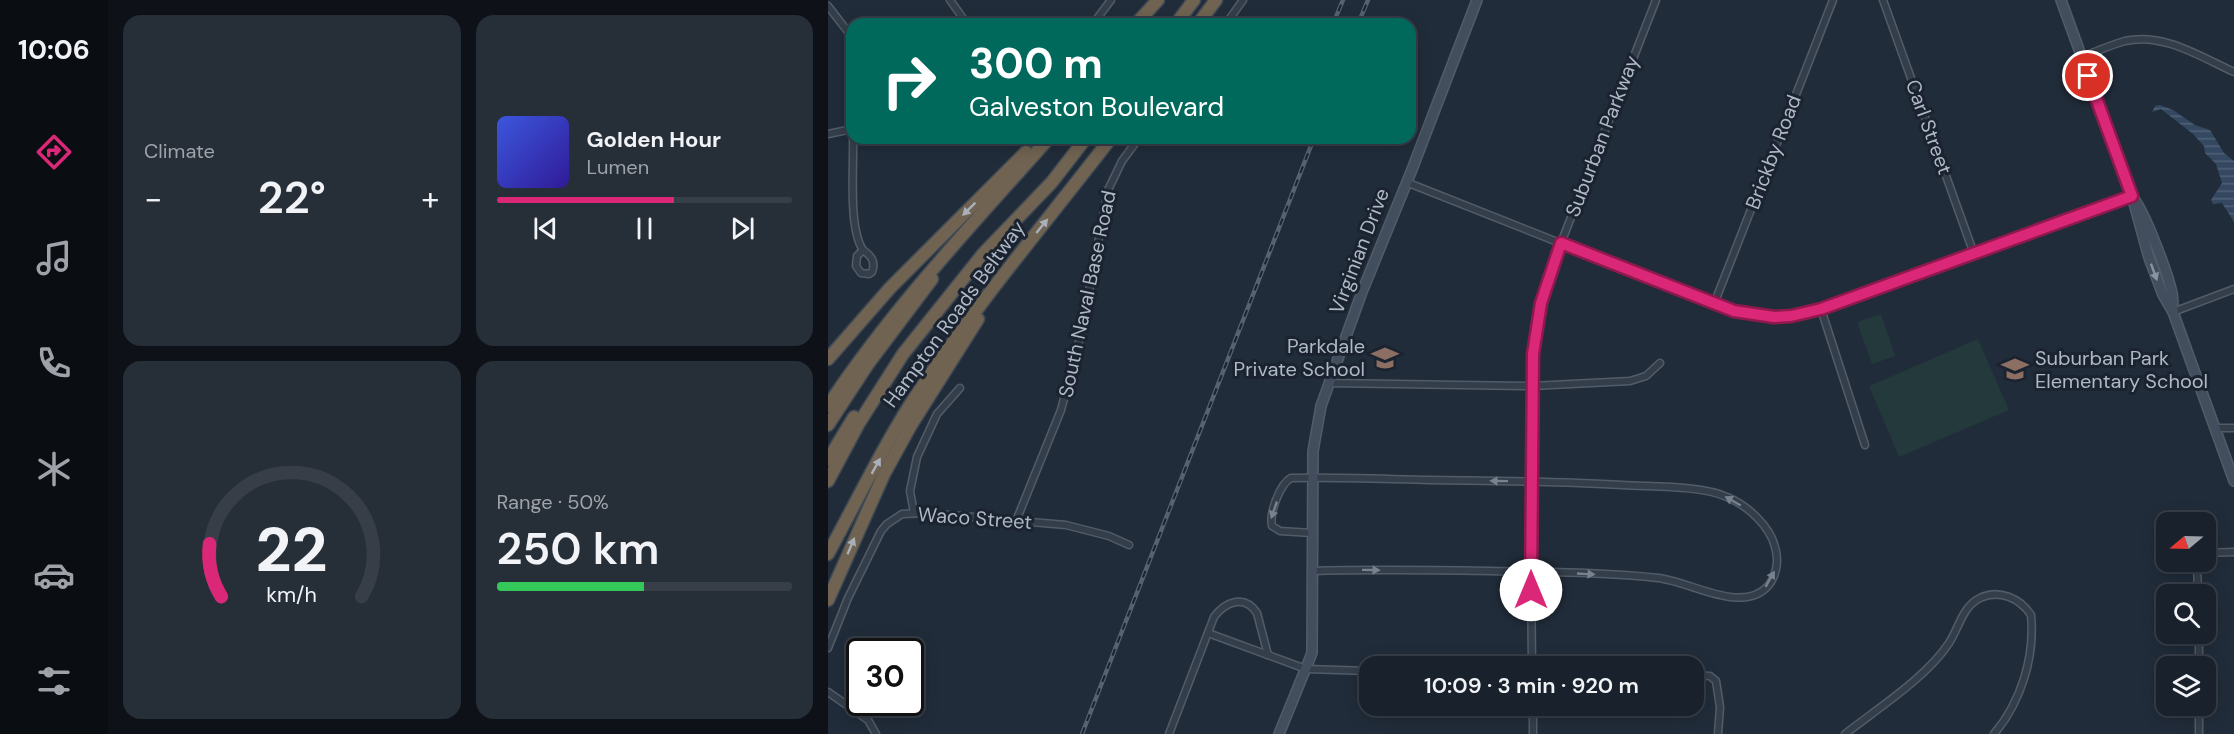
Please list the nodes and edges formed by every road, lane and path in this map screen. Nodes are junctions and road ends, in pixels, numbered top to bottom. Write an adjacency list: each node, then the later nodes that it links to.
1 (950, 0): 13 (street)
2 (1111, 0): 14 (street)
3 (1160, 0): 15 (highway); 16 (highway)
4 (1194, 0): 17 (highway)
5 (1216, 0): 18 (highway)
6 (1243, 0): 19 (street)
7 (1478, 0): 32 (street, Virginian Drive)
8 (1656, 0): 34 (street, Suburban Parkway)
9 (1833, 0): 40 (street, Brickby Road)
10 (1883, 0): 37 (street, Carl Street)
11 (2061, 0): 21 (street)
12 (828, 6): 20 (street)
13 (963, 18)
14 (1098, 18)
15 (1142, 18)
16 (1147, 18)
17 (1180, 18)
18 (1202, 18)
19 (1230, 18)
20 (846, 29)
21 (2081, 57): 22 (street); 33 (street)
22 (2234, 72)
23 (846, 130): 24 (street)
24 (828, 134)
25 (853, 144): 36 (street)
26 (1034, 144): 43 (highway, one-way to 43)
27 (1044, 144): 35 (highway, Hampton Roads Beltway)
28 (1081, 144): 31 (highway)
29 (1106, 144): 38 (highway, Hampton Roads Beltway, one-way to 29)
30 (1135, 144): 59 (street, South Naval Base Road)
31 (1069, 159): 53 (highway); 55 (highway)
32 (1406, 182): 34 (street); 45 (street, Virginian Drive)
33 (2132, 196): 37 (street); 42 (street)
34 (1561, 243): 40 (street); 46 (street, Suburban Parkway)
35 (954, 244): 48 (highway, Hampton Roads Beltway); 49 (highway)
36 (863, 250)
37 (1974, 254): 41 (street)
38 (1006, 272): 64 (highway, Hampton Roads Beltway, one-way to 38); 67 (highway, one-way to 38)
39 (2234, 289): 42 (street)
40 (1714, 304): 41 (street)
41 (1821, 309): 52 (street)
42 (2174, 312): 50 (street)
43 (828, 358)
44 (1660, 363): 46 (street)
45 (1328, 383): 46 (street); 54 (street, Virginian Drive)
46 (1532, 386): 56 (street, Suburban Parkway)
47 (960, 388): 58 (street)
48 (828, 406)
49 (828, 425)
50 (2215, 428): 51 (street); 57 (street)
51 (2234, 428)
52 (1865, 446)
53 (828, 460)
54 (1313, 478): 56 (street, one-way to 54); 60 (street, Virginian Drive); 60 (street, one-way to 60)
55 (828, 481)
56 (1530, 481): 66 (street, Suburban Parkway); 66 (street, one-way to 56)
57 (2234, 481)
58 (914, 513): 59 (street, Waco Street); 69 (street, Waco Street)
59 (1016, 521): 61 (street, Waco Street)
60 (1312, 532): 65 (street, Virginian Drive)
61 (1129, 545)
62 (2234, 552): 63 (street)
63 (2216, 553)
64 (828, 554)
65 (1312, 571): 66 (street, one-way to 66); 72 (street, Virginian Drive)
66 (1530, 572): 71 (street, Suburban Parkway)
67 (828, 600)
68 (1208, 633): 70 (street); 70 (street); 79 (street)
69 (828, 648)
70 (1268, 655): 72 (street)
71 (1532, 656)
72 (1306, 669): 73 (street); 80 (street, Virginian Drive)
73 (1359, 671)
74 (1704, 676): 82 (street)
75 (828, 692): 78 (street)
76 (1533, 716): 81 (street)
77 (2199, 716): 85 (street)
78 (876, 734)
79 (1169, 734)
80 (1279, 734)
81 (1533, 734)
82 (1718, 734)
83 (1845, 734): 84 (street)
84 (1994, 734)
85 (2199, 734)

